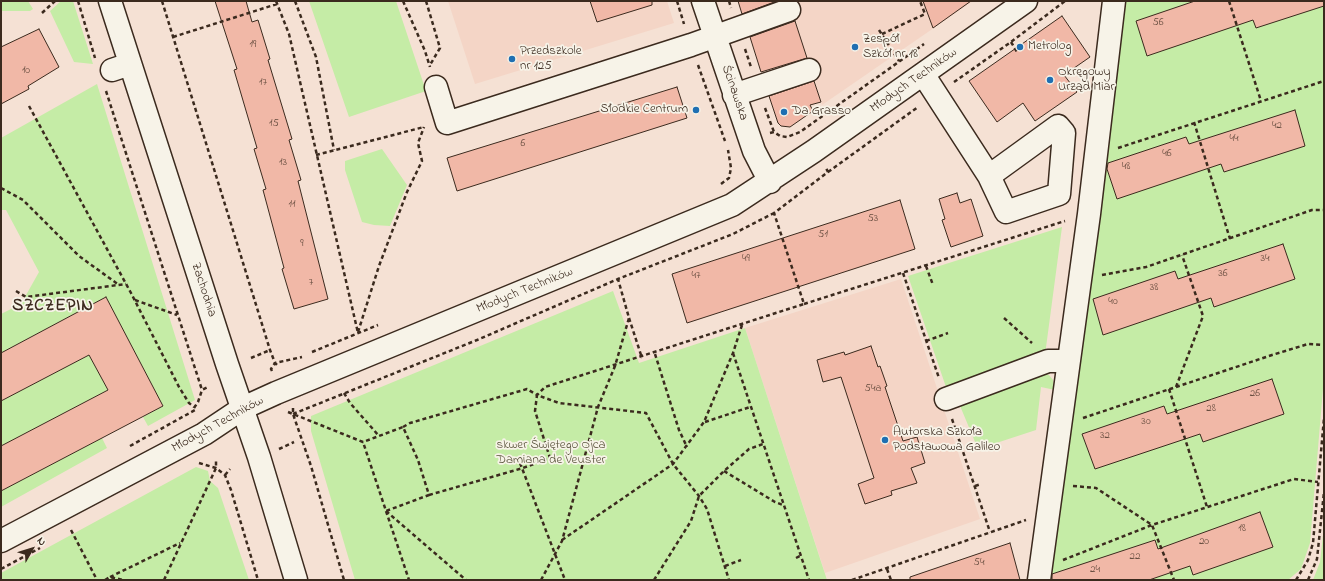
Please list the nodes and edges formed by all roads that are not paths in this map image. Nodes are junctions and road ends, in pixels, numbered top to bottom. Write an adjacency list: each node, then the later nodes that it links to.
1 (110, 1): 15 (street, Zachodnia)
2 (703, 1): 6 (street, Ścinawska)
3 (1026, 1): 8 (street, Młodych Techników)
4 (1114, 1): 13 (street)
5 (788, 10): 6 (street)
6 (714, 37): 9 (street); 10 (street, Ścinawska)
7 (809, 70): 10 (street)
8 (923, 74): 11 (street); 12 (street, Młodych Techników)
9 (436, 87)
10 (734, 95): 12 (street, Ścinawska)
11 (989, 176)
12 (770, 182): 15 (street, Młodych Techników)
13 (1058, 361): 14 (street); 17 (street)
14 (946, 399)
15 (243, 408): 16 (street, Młodych Techników); 18 (street, Zachodnia)
16 (1, 541)
17 (1040, 574)
18 (296, 580)

